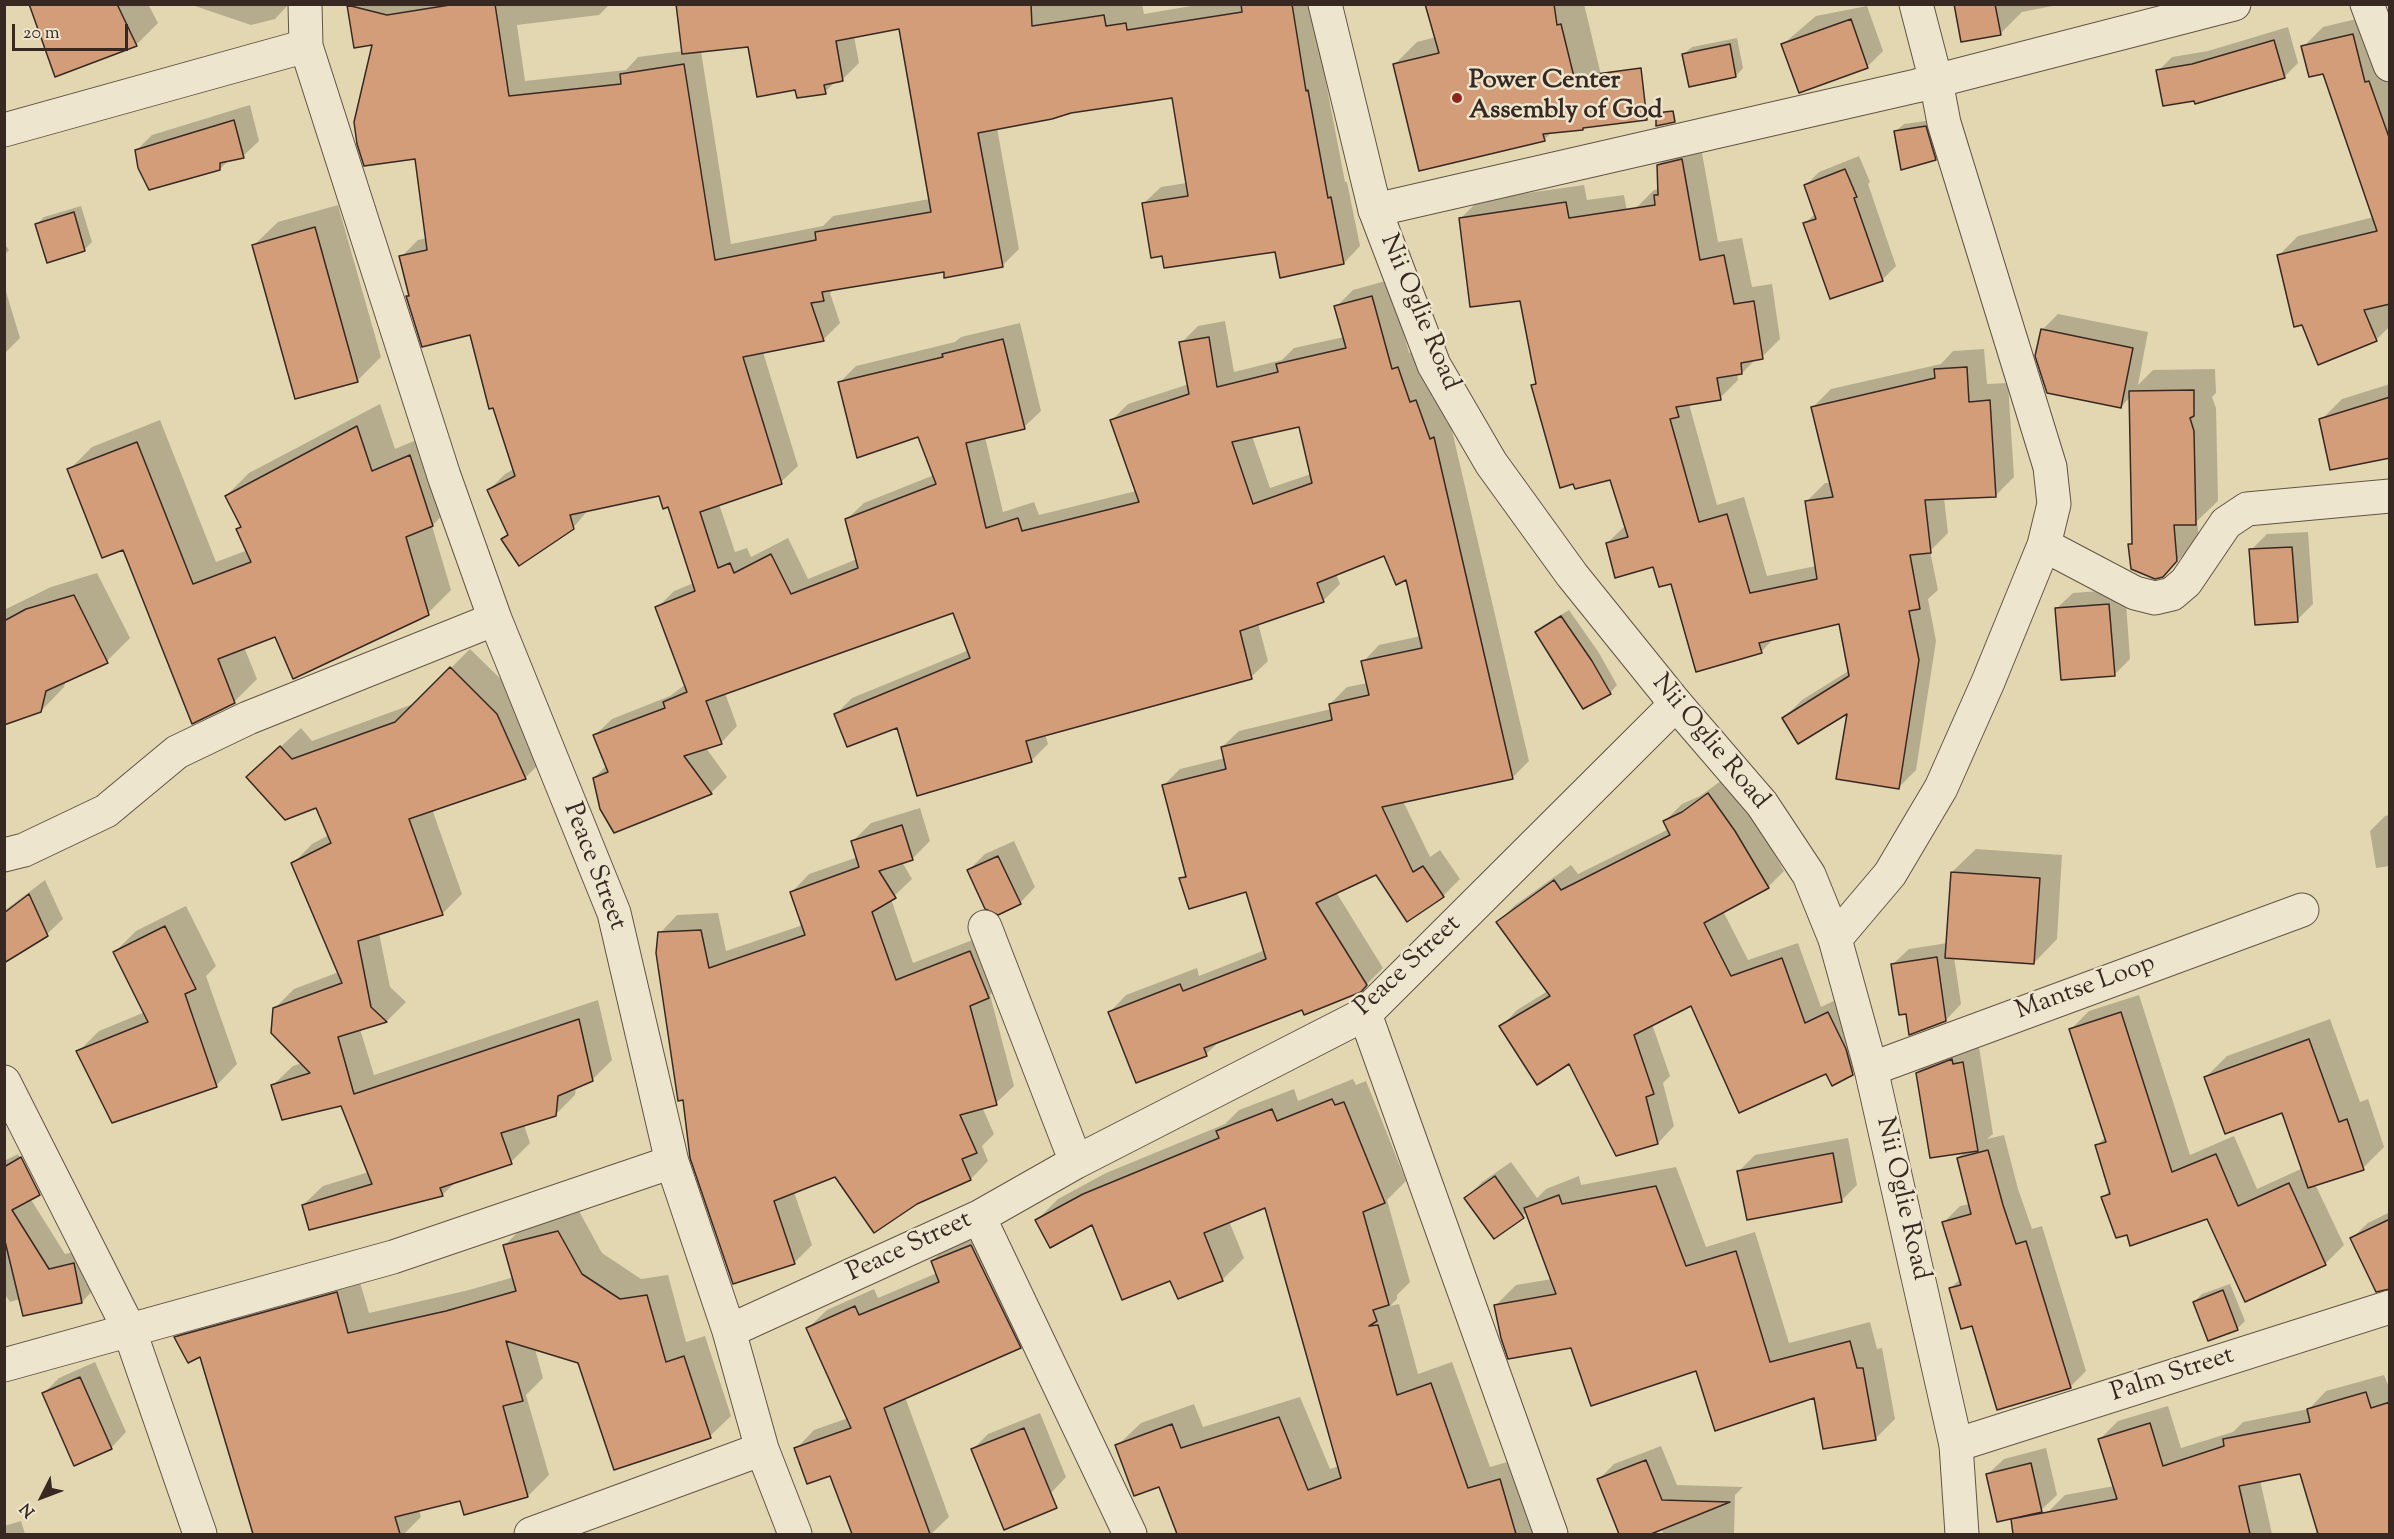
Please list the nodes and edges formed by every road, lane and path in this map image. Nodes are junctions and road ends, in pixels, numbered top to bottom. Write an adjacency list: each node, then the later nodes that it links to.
1 (305, 4): 6 (street, Peace Street)
2 (1325, 4): 10 (street, Nii Oglie Road)
3 (1916, 4): 8 (street)
4 (2234, 4): 8 (street)
5 (2367, 4): 7 (street)
6 (306, 46): 9 (street); 13 (street, Peace Street)
7 (2390, 65)
8 (1936, 81): 10 (street); 12 (street)
9 (4, 130)
10 (1375, 210): 14 (street, Nii Oglie Road)
11 (2390, 496): 12 (street)
12 (2044, 545): 18 (street)
13 (495, 619): 15 (street); 22 (street, Peace Street)
14 (1676, 704): 18 (street, Nii Oglie Road); 19 (street, Peace Street)
15 (4, 855)
16 (2302, 910): 20 (street, Mantse Loop)
17 (985, 927): 23 (street)
18 (1835, 939): 20 (street, Nii Oglie Road)
19 (1365, 1014): 23 (street, Peace Street); 35 (street)
20 (1871, 1069): 29 (street, Nii Oglie Road)
21 (4, 1082): 26 (street)
22 (672, 1162): 26 (street); 27 (street, Peace Street)
23 (1076, 1162): 24 (street, Peace Street)
24 (979, 1217): 27 (street, Peace Street); 34 (street)
25 (2390, 1307): 29 (street, Palm Street)
26 (129, 1329): 28 (street); 31 (street)
27 (729, 1331): 30 (street)
28 (4, 1365)
29 (1956, 1445): 36 (street, Nii Oglie Road)
30 (762, 1449): 32 (street); 33 (street)
31 (200, 1534)
32 (531, 1534)
33 (795, 1534)
34 (1130, 1534)
35 (1551, 1534)
36 (1962, 1534)

